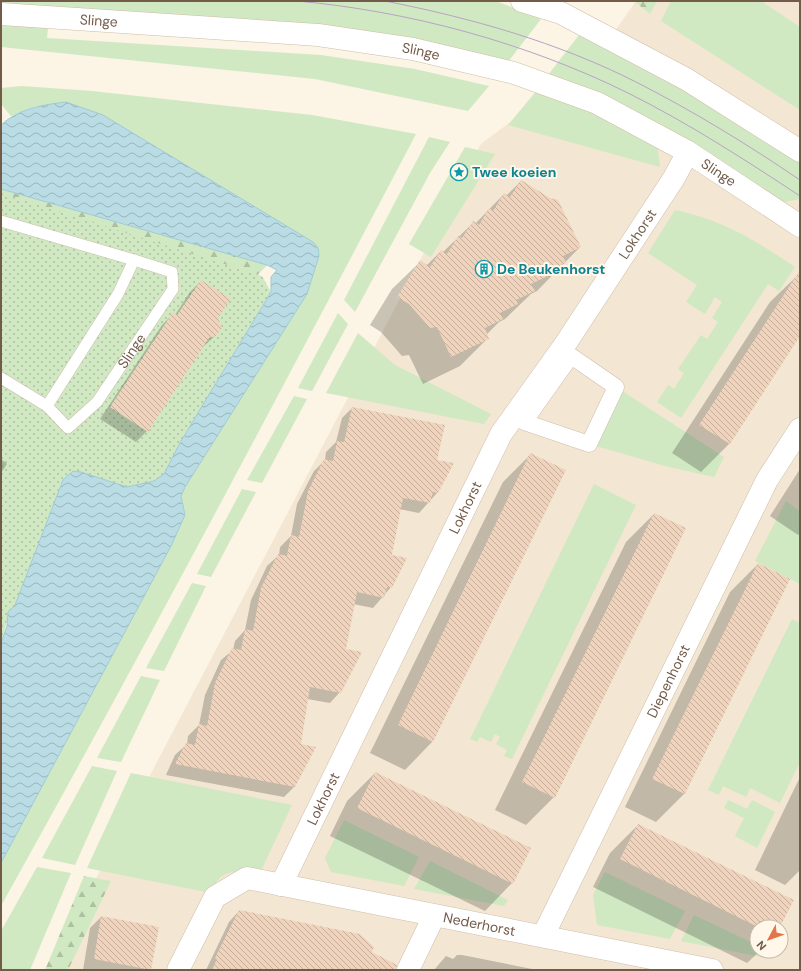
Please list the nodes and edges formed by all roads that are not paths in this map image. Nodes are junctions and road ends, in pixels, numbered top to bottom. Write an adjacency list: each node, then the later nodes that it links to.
1 (522, 1): 3 (street)
2 (1, 14): 4 (street, Slinge)
3 (800, 151)
4 (688, 152): 6 (street, Slinge); 12 (street, Lokhorst)
5 (1, 221): 7 (lane, Slinge)
6 (800, 226)
7 (134, 260): 10 (lane); 10 (lane, Slinge)
8 (1, 378): 10 (lane, Slinge)
9 (616, 387): 9 (street)
10 (47, 406)
11 (800, 429): 14 (street, Diepenhorst)
12 (281, 885): 13 (street, Nederhorst); 16 (street, Nederhorst)
13 (434, 916): 14 (street, Nederhorst); 17 (street)
14 (543, 936): 15 (street, Nederhorst)
15 (641, 964): 18 (street, Nederhorst)
16 (178, 970)
17 (408, 970)
18 (712, 970)

